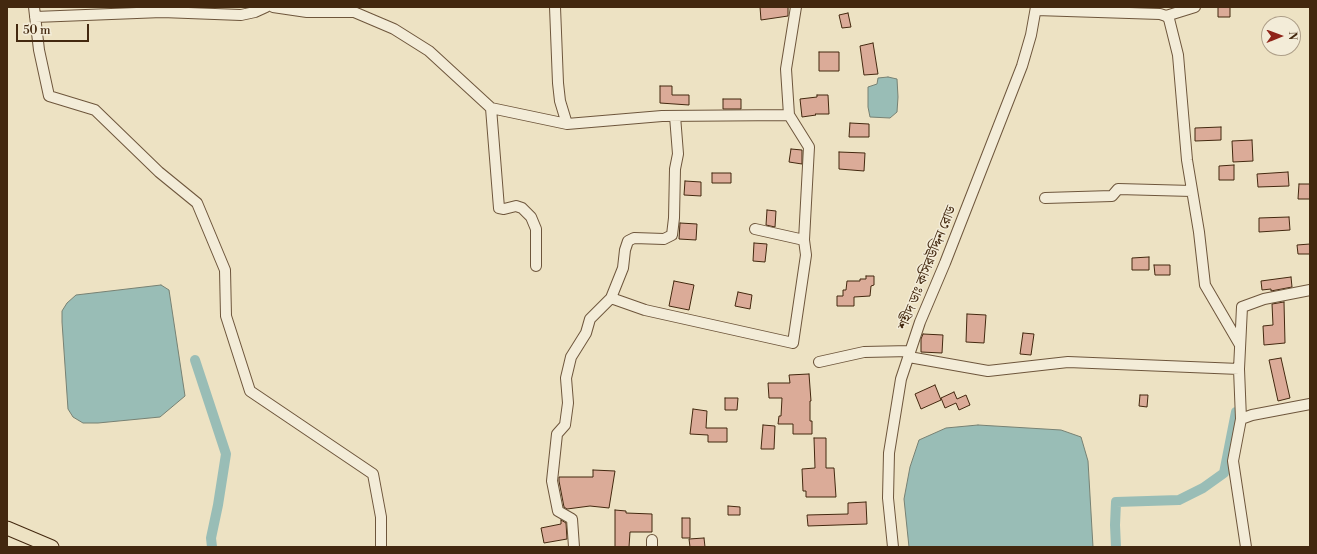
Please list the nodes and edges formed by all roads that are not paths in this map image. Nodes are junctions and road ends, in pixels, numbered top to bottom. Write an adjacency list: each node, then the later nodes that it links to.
1 (266, 7): 7 (street)
2 (273, 7): 9 (street)
3 (555, 7): 12 (street)
4 (796, 7): 10 (street)
5 (1195, 7): 8 (street)
6 (1036, 9): 8 (street); 21 (street, শহীদ ডাঃ কসিরউদ্দিন রোড)
7 (34, 12): 28 (street)
8 (1166, 16): 13 (street)
9 (491, 108): 12 (street); 17 (street)
10 (789, 115): 11 (street); 16 (street)
11 (675, 116): 12 (street); 19 (street)
12 (567, 124)
13 (1192, 191): 14 (street); 20 (street)
14 (1045, 198)
15 (755, 229): 16 (street)
16 (804, 240): 19 (street)
17 (536, 266)
18 (1310, 290): 20 (street)
19 (611, 298): 29 (street)
20 (1240, 345): 23 (street)
21 (910, 354): 22 (street); 23 (street); 30 (street, শহীদ ডাঃ কসিরউদ্দিন রোড)
22 (819, 362)
23 (1239, 369): 25 (street)
24 (1310, 404): 25 (street)
25 (1241, 419): 31 (street)
26 (7, 528): 27 (main road)
27 (52, 547)
28 (380, 547)
29 (574, 547)
30 (893, 547)
31 (1246, 547)

